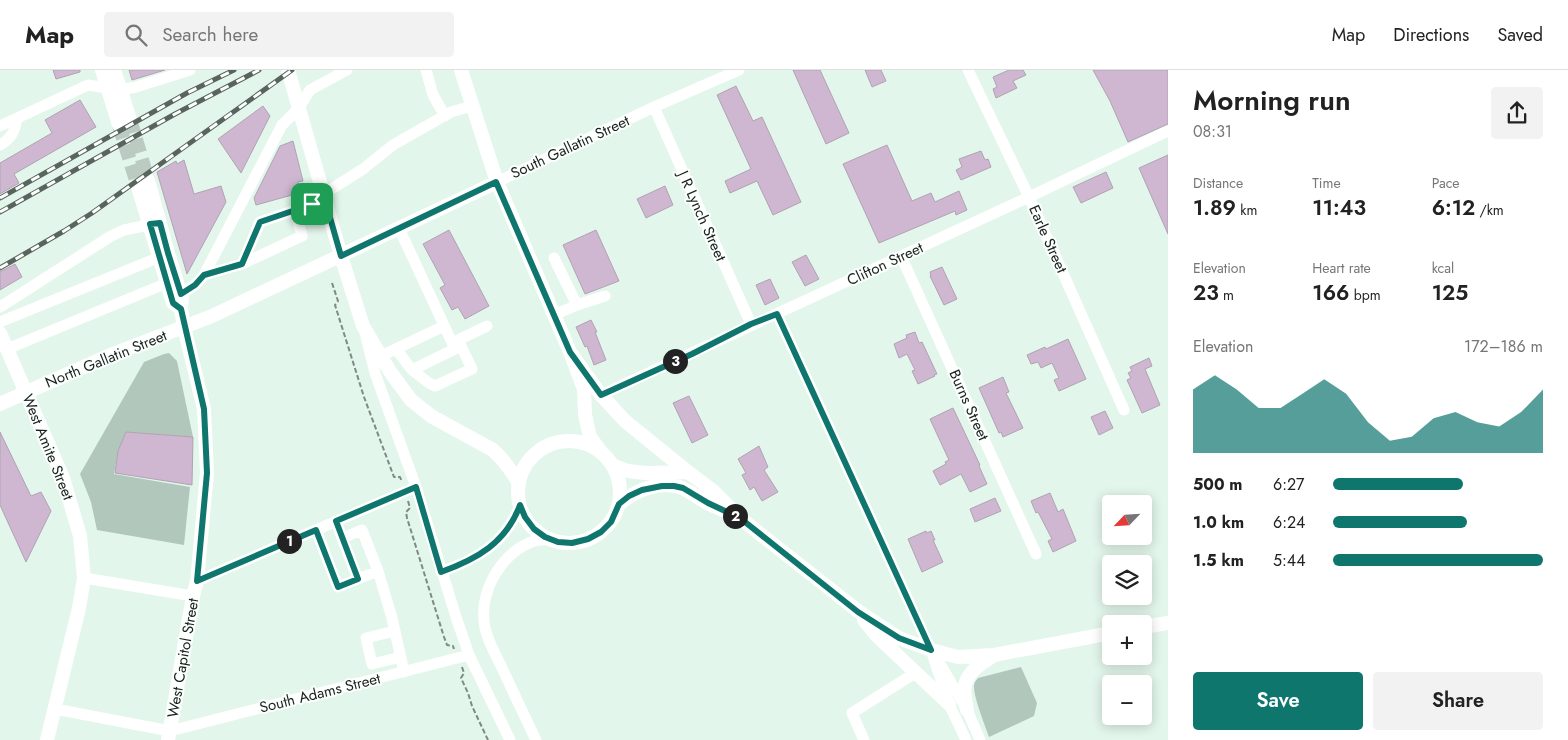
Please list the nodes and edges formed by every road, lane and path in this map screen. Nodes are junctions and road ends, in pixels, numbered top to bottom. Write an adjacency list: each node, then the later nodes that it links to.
1 (102, 70): 10 (main road)
2 (114, 70): 10 (main road)
3 (190, 70): 10 (street)
4 (288, 70): 12 (main road)
5 (347, 70): 12 (street)
6 (426, 70): 14 (street)
7 (461, 70): 11 (main road)
8 (738, 70): 13 (street, South Gallatin Street)
9 (968, 70): 23 (street, Earle Street)
10 (113, 88): 15 (street); 16 (main road)
11 (472, 106): 14 (street); 20 (main road)
12 (299, 108): 22 (main road); 32 (street)
13 (654, 108): 20 (street, South Gallatin Street); 43 (street, J R Lynch Street)
14 (445, 116): 22 (street)
15 (17, 118): 17 (street); 19 (street)
16 (124, 122)
17 (0, 126)
18 (1168, 131): 23 (street, Clifton Street)
19 (0, 145)
20 (496, 182): 26 (main road, South Gallatin Street); 41 (main road)
21 (143, 184): 25 (main road, West Capitol Street)
22 (324, 196): 24 (street); 27 (main road)
23 (1029, 197): 28 (street, Clifton Street); 58 (street, Earle Street)
24 (295, 210): 31 (street); 31 (street)
25 (155, 224): 29 (main road, West Capitol Street); 35 (main road, West Capitol Street); 38 (street)
26 (399, 228): 27 (main road, South Gallatin Street); 45 (street)
27 (341, 256): 44 (main road); 47 (main road, South Gallatin Street)
28 (902, 256): 40 (street, Clifton Street); 73 (street, Burns Street)
29 (160, 257): 33 (main road, West Capitol Street); 42 (street)
30 (554, 258): 37 (street)
31 (242, 264): 32 (street)
32 (204, 275): 35 (street)
33 (167, 283): 39 (main road, West Capitol Street); 50 (street)
34 (332, 283): 63 (path)
35 (181, 294): 39 (main road, West Capitol Street)
36 (605, 296): 37 (street)
37 (577, 305): 41 (street)
38 (0, 308)
39 (181, 309): 47 (main road, West Capitol Street)
40 (777, 314): 43 (street, Clifton Street); 85 (street)
41 (554, 315): 52 (main road)
42 (0, 322)
43 (751, 324): 56 (street, Clifton Street)
44 (364, 326): 53 (main road); 64 (street)
45 (444, 326): 49 (street); 51 (street)
46 (487, 326): 49 (street)
47 (184, 327): 55 (main road, North Gallatin Street); 78 (main road, West Capitol Street)
48 (0, 333): 50 (main road, West Amite Street)
49 (453, 346): 54 (street); 54 (street)
50 (7, 348): 55 (main road, West Amite Street)
51 (396, 349): 53 (street); 54 (street)
52 (570, 352): 56 (main road); 59 (main road)
53 (381, 356): 62 (main road)
54 (412, 370)
55 (26, 392): 57 (main road, North Gallatin Street); 76 (main road, West Amite Street)
56 (601, 395): 61 (main road)
57 (0, 404)
58 (1124, 410)
59 (601, 452): 60 (main road); 62 (main road)
60 (612, 464): 61 (main road); 66 (main road)
61 (688, 472): 68 (main road)
62 (519, 484): 67 (main road)
63 (404, 486)
64 (416, 487): 69 (street); 75 (street)
65 (407, 498): 86 (path)
66 (619, 504): 68 (main road); 72 (main road)
67 (520, 505): 72 (main road); 75 (street)
68 (740, 518): 80 (main road)
69 (336, 521): 70 (street); 71 (street)
70 (316, 530): 77 (street); 78 (street)
71 (342, 538): 74 (street); 77 (street)
72 (549, 539): 100 (street)
73 (1036, 554)
74 (378, 571): 77 (street); 83 (street)
75 (441, 572): 87 (street)
76 (84, 578): 79 (street); 94 (main road, West Amite Street)
77 (358, 579)
78 (197, 581): 79 (main road, West Capitol Street)
79 (193, 596): 96 (main road, West Capitol Street)
80 (858, 612): 85 (main road); 92 (main road)
81 (1168, 623): 82 (main road)
82 (1152, 626)
83 (395, 631): 89 (street); 89 (street)
84 (1102, 635): 88 (main road)
85 (931, 650): 88 (main road); 93 (street); 95 (street)
86 (456, 654)
87 (470, 655): 91 (street, South Adams Street); 99 (street)
88 (994, 655): 95 (main road)
89 (401, 657): 91 (street)
90 (461, 666): 98 (path)
91 (404, 672): 96 (street, South Adams Street)
92 (914, 673): 93 (main road); 101 (street)
93 (949, 704): 102 (street)
94 (55, 709): 96 (street); 97 (main road, West Amite Street)
95 (967, 710): 103 (street)
96 (169, 735)
97 (47, 740)
98 (488, 740)
99 (510, 740)
100 (536, 740)
101 (864, 740)
102 (966, 740)
103 (980, 740)

